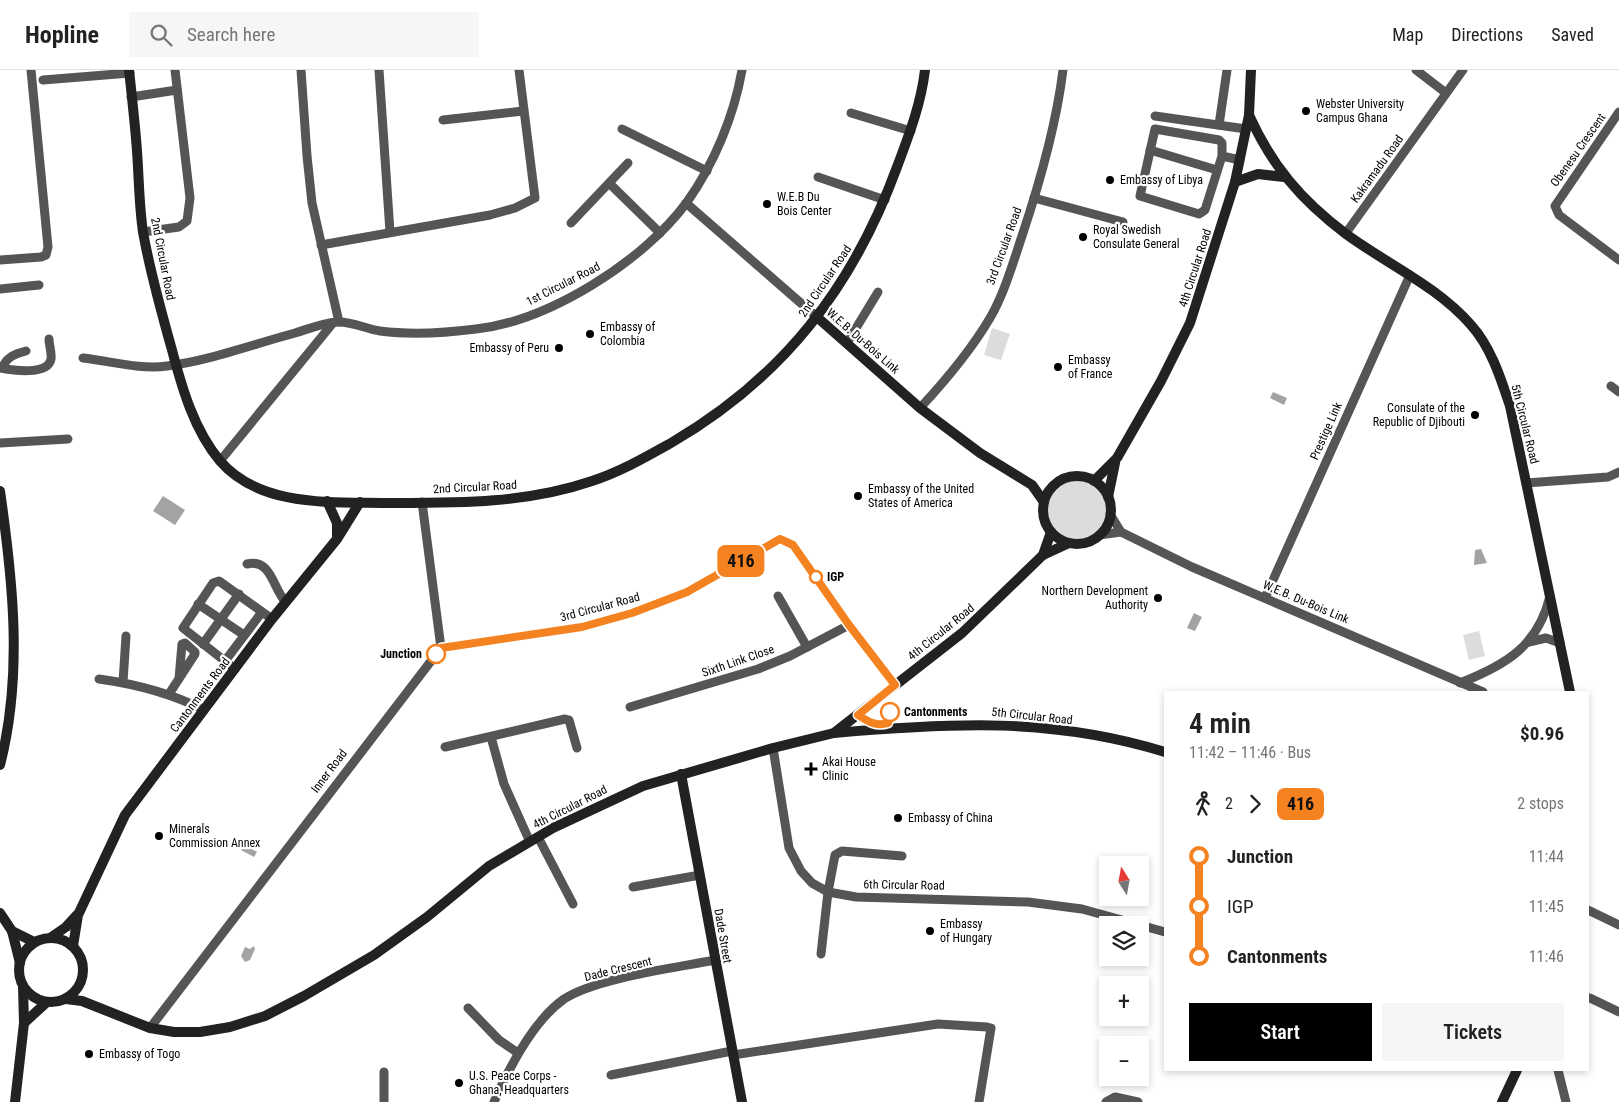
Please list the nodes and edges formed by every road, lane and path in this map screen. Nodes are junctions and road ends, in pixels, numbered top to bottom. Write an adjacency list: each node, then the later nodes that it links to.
1 (30, 70): 49 (street)
2 (175, 70): 16 (street)
3 (301, 70): 48 (street)
4 (380, 70): 45 (street)
5 (519, 70): 19 (street)
6 (742, 70): 34 (street, 1st Circular Road)
7 (925, 70): 28 (street, 2nd Circular Road)
8 (1063, 70): 39 (street, 3rd Circular Road)
9 (1226, 70): 25 (street)
10 (1251, 70): 22 (street, 4th Circular Road)
11 (1416, 70): 17 (street)
12 (1463, 70): 17 (street, Kakramadu Road)
13 (130, 71): 14 (street); 18 (street, 2nd Circular Road)
14 (89, 73): 15 (street)
15 (43, 80)
16 (177, 90): 18 (street); 44 (street)
17 (1446, 93): 47 (street, Kakramadu Road)
18 (131, 97): 44 (street, 2nd Circular Road)
19 (523, 111): 24 (street); 45 (street)
20 (1619, 112): 50 (street, Obenesu Crescent)
21 (851, 113): 28 (street)
22 (1249, 115): 27 (street, 4th Circular Road); 36 (street, 5th Circular Road)
23 (1155, 116): 25 (street)
24 (443, 120)
25 (1220, 126): 27 (street)
26 (622, 129): 34 (street)
27 (1246, 129): 31 (street, 4th Circular Road)
28 (911, 131): 40 (street, 2nd Circular Road)
29 (1150, 150): 30 (street); 33 (street); 33 (street)
30 (1222, 156): 31 (street); 33 (street)
31 (1240, 160): 37 (street, 4th Circular Road)
32 (628, 163): 38 (street)
33 (1217, 170)
34 (708, 171): 41 (street, 1st Circular Road)
35 (818, 177): 40 (street)
36 (1284, 177): 37 (street); 47 (street, 5th Circular Road)
37 (1235, 182): 68 (street, 4th Circular Road)
38 (610, 184): 43 (street); 46 (street)
39 (1034, 198): 42 (street); 65 (street, 3rd Circular Road)
40 (885, 200): 55 (street, 2nd Circular Road)
41 (686, 203): 46 (street, 1st Circular Road); 55 (street, W.E.B. Du-Bois Link)
42 (1123, 222)
43 (571, 223)
44 (144, 232): 61 (street, 2nd Circular Road)
45 (390, 232): 48 (street)
46 (660, 233): 56 (street, 1st Circular Road)
47 (1346, 233): 51 (street, 5th Circular Road)
48 (321, 245): 56 (street)
49 (0, 260)
50 (1619, 260)
51 (1410, 275): 72 (street, 5th Circular Road); 92 (street, Prestige Link)
52 (39, 286): 53 (street)
53 (0, 289)
54 (878, 292): 58 (street)
55 (818, 318): 58 (street, W.E.B. Du-Bois Link); 79 (street, 2nd Circular Road)
56 (336, 322): 61 (street); 69 (street)
57 (49, 339): 62 (street)
58 (847, 343): 65 (street, W.E.B. Du-Bois Link)
59 (26, 351): 62 (street)
60 (83, 358): 61 (street)
61 (176, 365): 69 (street, 2nd Circular Road)
62 (1, 368)
63 (1611, 386): 64 (street)
64 (1619, 392)
65 (920, 408): 74 (street, W.E.B. Du-Bois Link)
66 (68, 439): 67 (street)
67 (0, 444)
68 (1117, 458): 71 (street, 4th Circular Road); 76 (street, 4th Circular Road)
69 (220, 461): 77 (street, 2nd Circular Road)
70 (1619, 472): 72 (street)
71 (1094, 481): 73 (street); 76 (street)
72 (1526, 483): 89 (street, 5th Circular Road)
73 (1054, 484): 74 (street); 80 (street)
74 (1032, 485): 80 (street, W.E.B. Du-Bois Link)
75 (0, 491): 124 (street)
76 (1108, 497): 81 (street)
77 (327, 501): 78 (street, 2nd Circular Road); 85 (street)
78 (360, 502): 79 (street, 2nd Circular Road); 85 (street, Cantonments Road)
79 (422, 502): 105 (street)
80 (1044, 502): 82 (street)
81 (1110, 514): 83 (street); 84 (street)
82 (1051, 532): 86 (street); 87 (street, 4th Circular Road)
83 (1121, 532): 84 (street); 92 (street, W.E.B. Du-Bois Link)
84 (1099, 535): 86 (street)
85 (337, 538): 93 (street, Cantonments Road)
86 (1069, 543): 87 (street, 4th Circular Road)
87 (1043, 555): 112 (street, 4th Circular Road)
88 (247, 564): 93 (street)
89 (1550, 593): 101 (street); 102 (street, 5th Circular Road)
90 (239, 594): 94 (street); 95 (street); 96 (street)
91 (778, 596): 104 (street)
92 (1265, 598): 111 (street, W.E.B. Du-Bois Link)
93 (286, 602): 97 (street, Cantonments Road)
94 (198, 604): 96 (street); 103 (street)
95 (262, 612): 97 (street); 100 (street)
96 (221, 619): 100 (street); 103 (street)
97 (272, 619): 107 (street, Cantonments Road)
98 (849, 625): 104 (street, Sixth Link Close); 105 (street, 3rd Circular Road); 112 (street)
99 (126, 636): 110 (street)
100 (244, 636): 106 (street)
101 (1528, 642): 102 (street); 111 (street)
102 (1560, 643): 114 (street, 5th Circular Road)
103 (203, 644): 106 (street)
104 (806, 647): 116 (street, Sixth Link Close)
105 (441, 648): 155 (street, Inner Road)
106 (225, 661): 107 (street)
107 (235, 669): 117 (street, Cantonments Road)
108 (99, 678): 110 (street)
109 (179, 679): 115 (street)
110 (123, 682): 115 (street)
111 (1460, 683): 113 (street, W.E.B. Du-Bois Link)
112 (895, 685): 118 (street, 4th Circular Road)
113 (1480, 691)
114 (1570, 691)
115 (169, 694): 117 (street)
116 (630, 707)
117 (204, 710): 134 (street, Cantonments Road)
118 (834, 732): 122 (street, 4th Circular Road); 123 (street, 5th Circular Road)
119 (492, 737): 120 (street); 121 (street); 126 (street)
120 (445, 747)
121 (577, 748)
122 (773, 748): 125 (street, 4th Circular Road); 130 (street, 6th Circular Road)
123 (1164, 752)
124 (0, 765)
125 (681, 774): 126 (street, 4th Circular Road); 128 (street, Dade Street)
126 (534, 839): 131 (street); 155 (street, 4th Circular Road)
127 (902, 856): 130 (street)
128 (700, 875): 129 (street); 144 (street, Dade Street)
129 (632, 887)
130 (828, 892): 135 (street, 6th Circular Road); 143 (street)
131 (573, 904)
132 (1589, 910): 136 (street)
133 (0, 913): 138 (street)
134 (78, 915): 140 (street); 142 (street)
135 (1107, 916)
136 (1619, 925)
137 (1149, 928): 139 (street, 6th Circular Road)
138 (12, 931): 141 (street); 145 (street)
139 (1164, 932)
140 (50, 938): 141 (street); 142 (street)
141 (34, 942): 145 (street)
142 (73, 946): 146 (street)
143 (821, 954)
144 (715, 960): 156 (street, Dade Crescent); 157 (street, Dade Street)
145 (20, 963): 147 (street)
146 (82, 982): 149 (street); 151 (street)
147 (22, 985): 150 (street); 154 (street)
148 (1590, 998): 153 (street)
149 (66, 999): 150 (street); 151 (street, 4th Circular Road)
150 (47, 1002): 154 (street)
151 (94, 1005): 155 (street, 4th Circular Road)
152 (468, 1008): 156 (street)
153 (1619, 1012)
154 (24, 1023): 163 (street)
155 (150, 1028)
156 (518, 1053): 165 (street, Dade Crescent)
157 (733, 1053): 161 (street); 166 (street, Dade Street); 167 (street)
158 (1517, 1071): 169 (street)
159 (1558, 1071): 170 (street)
160 (384, 1072): 164 (street)
161 (611, 1075)
162 (1108, 1100): 168 (street)
163 (15, 1102)
164 (384, 1102)
165 (494, 1102)
166 (742, 1102)
167 (980, 1102)
168 (1138, 1102)
169 (1502, 1102)
170 (1566, 1102)

